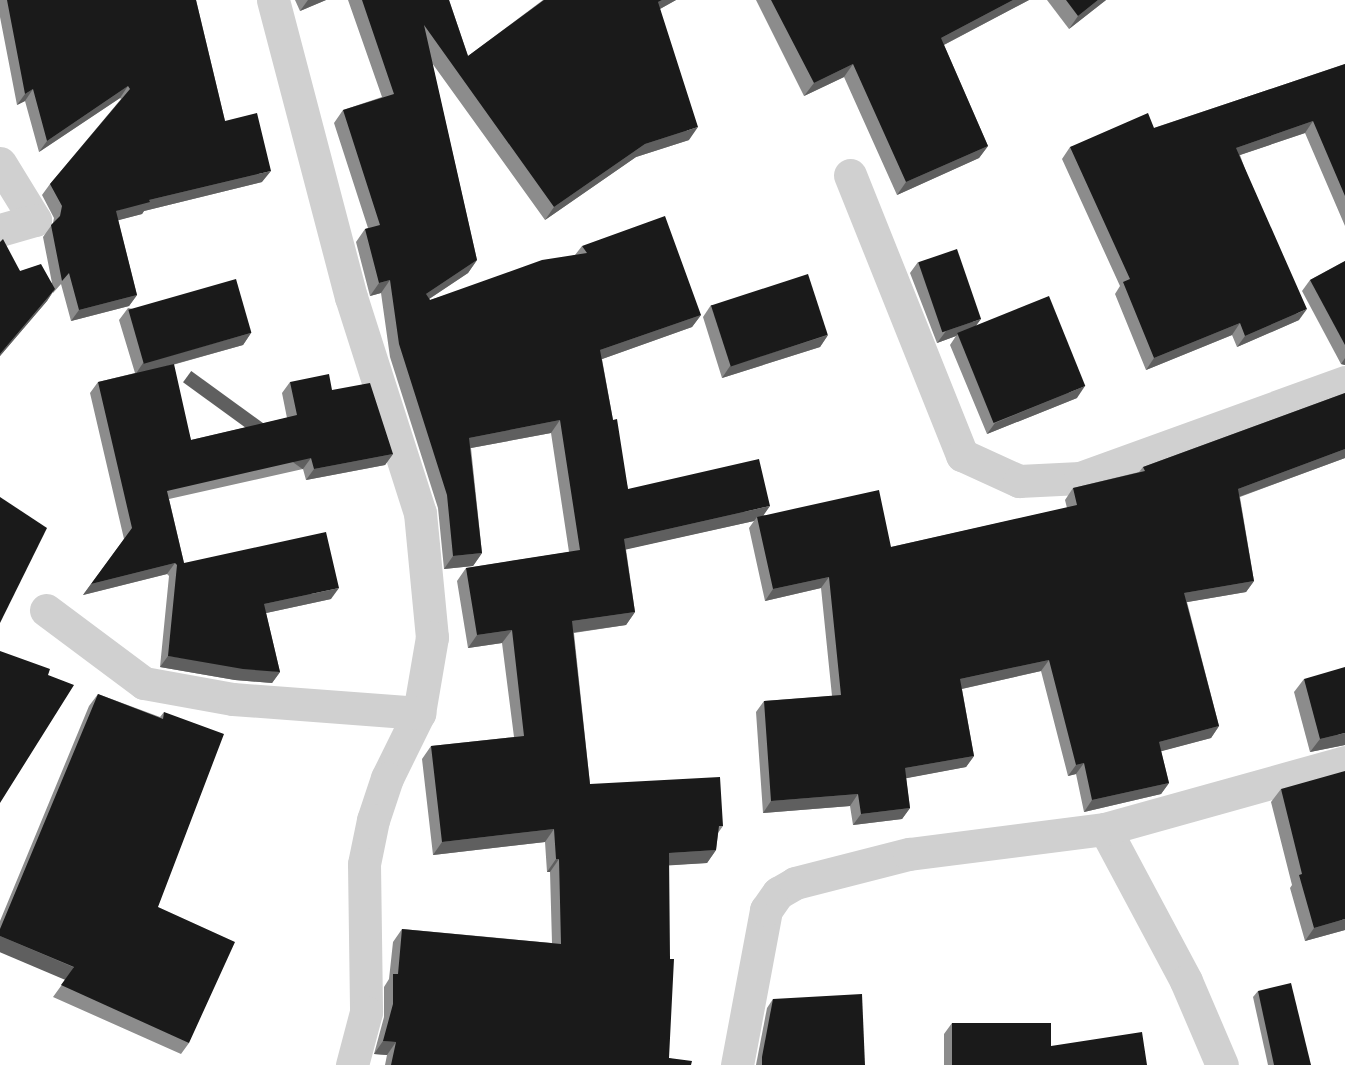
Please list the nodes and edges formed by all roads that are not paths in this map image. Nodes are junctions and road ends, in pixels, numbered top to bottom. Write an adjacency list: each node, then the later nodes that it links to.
1 (273, 0): 7 (street)
2 (0, 163): 4 (street)
3 (850, 174): 5 (street)
4 (0, 230)
5 (1345, 382)
6 (46, 610): 7 (street)
7 (419, 713): 10 (street)
8 (1345, 762): 9 (street)
9 (1105, 829): 11 (street); 12 (street)
10 (352, 1065)
11 (737, 1065)
12 (1222, 1065)

